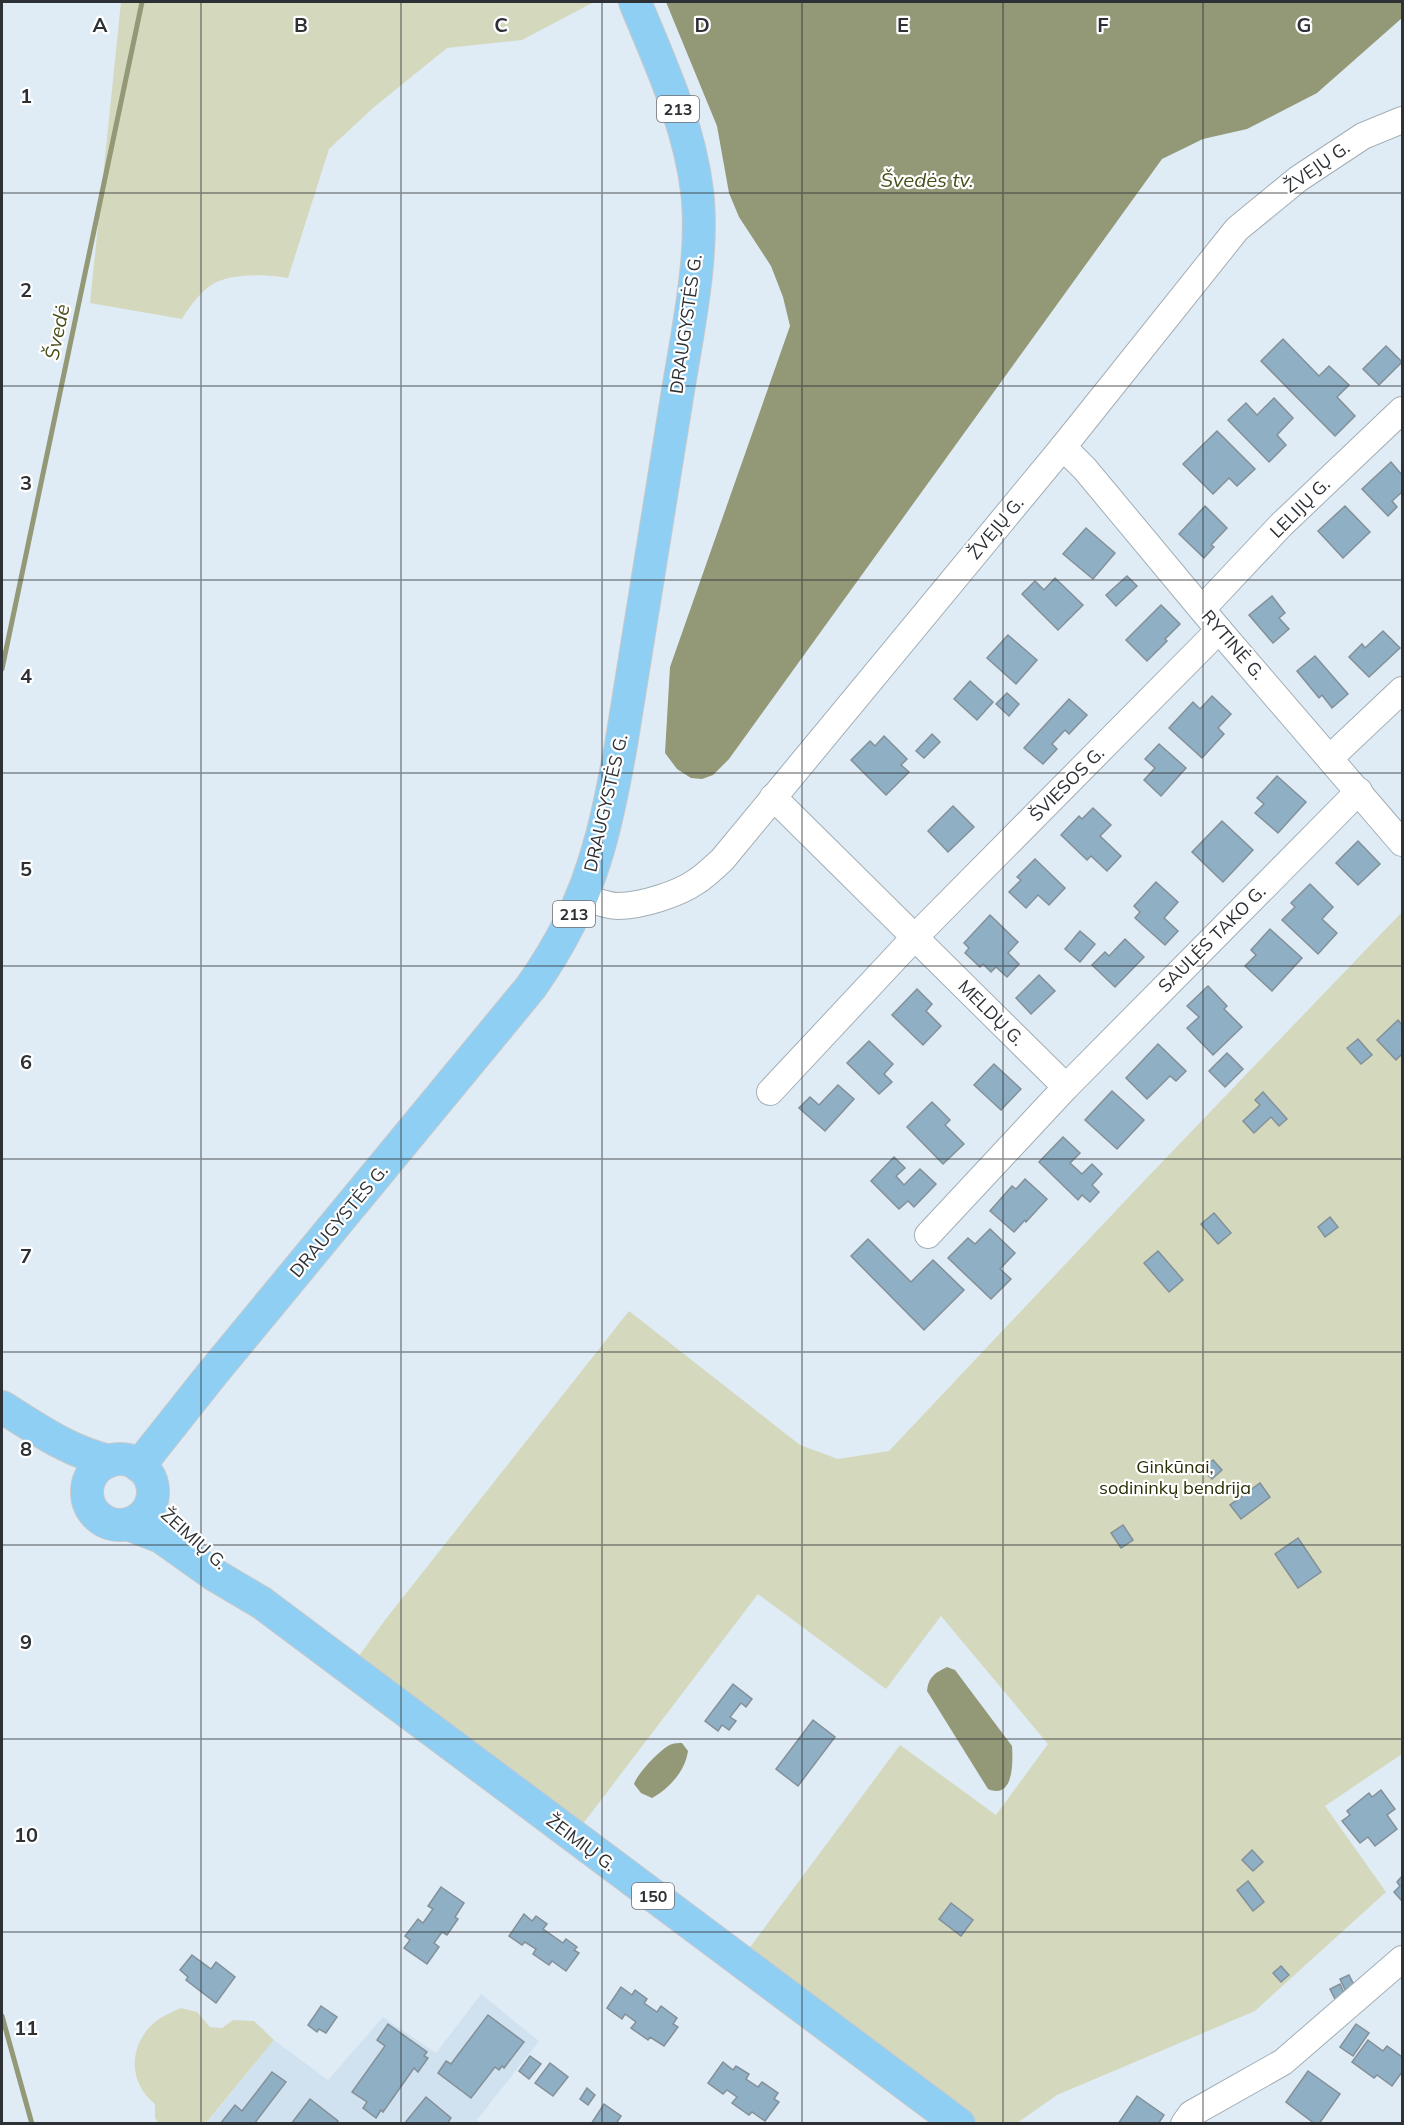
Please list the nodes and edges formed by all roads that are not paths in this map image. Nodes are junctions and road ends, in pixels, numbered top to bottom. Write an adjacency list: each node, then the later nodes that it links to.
1 (635, 2): 12 (main road, DRAUGYSTĖS G. / 213)
2 (1402, 120): 4 (street, ŽVEJŲ G.)
3 (1402, 410): 5 (street, LELIJŲ G.)
4 (1063, 447): 5 (street, RYTINĖ G.); 10 (street, ŽVEJŲ G.)
5 (1202, 609): 6 (street, RYTINĖ G.)
6 (1219, 630): 8 (street, RYTINĖ G.); 13 (street, ŠVIESOS G.)
7 (1402, 690): 8 (street)
8 (1330, 758): 9 (street, RYTINĖ G.)
9 (1359, 791): 11 (street, RYTINĖ G.); 14 (street, SAULĖS TAKO G.)
10 (773, 797): 12 (street, ŽVEJŲ G.); 13 (street, MELDŲ G.)
11 (1402, 843)
12 (582, 896): 19 (main road, DRAUGYSTĖS G. / 213)
13 (914, 938): 14 (street, MELDŲ G.); 15 (street, ŠVIESOS G.)
14 (1066, 1087): 16 (street)
15 (770, 1092)
16 (928, 1235)
17 (2, 1407): 19 (main road)
18 (2, 1414): 20 (main road)
19 (125, 1464): 20 (main road); 21 (main road)
20 (87, 1489): 22 (main road)
21 (152, 1500): 22 (main road); 23 (main road, ŽEIMIŲ G.)
22 (128, 1524): 23 (main road, ŽEIMIŲ G.)
23 (262, 1603): 25 (main road, ŽEIMIŲ G. / 150)
24 (1402, 1959): 26 (street)
25 (959, 2124)
26 (1184, 2124)

